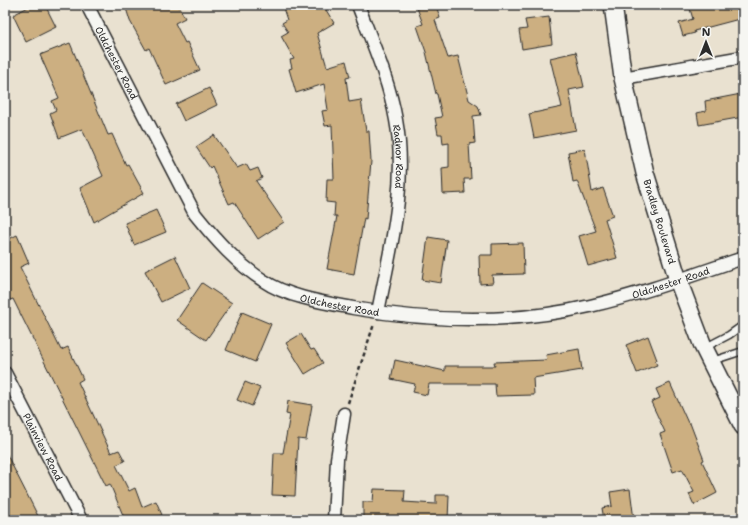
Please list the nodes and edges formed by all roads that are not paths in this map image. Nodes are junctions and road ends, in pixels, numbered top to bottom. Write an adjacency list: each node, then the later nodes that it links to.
1 (87, 5): 8 (street, Oldchester Road)
2 (358, 5): 8 (street, Radnor Road)
3 (612, 5): 5 (main road, Bradley Boulevard)
4 (743, 57): 5 (street)
5 (623, 78): 7 (main road, Bradley Boulevard)
6 (742, 262): 7 (street, Oldchester Road)
7 (678, 280): 8 (street, Oldchester Road); 11 (main road, Bradley Boulevard)
8 (378, 312)
9 (743, 325): 11 (lane)
10 (743, 351): 11 (lane)
11 (708, 355): 14 (main road, Bradley Boulevard)
12 (5, 373): 15 (street, Plainview Road)
13 (344, 414): 16 (street)
14 (743, 426)
15 (81, 520)
16 (334, 520)

